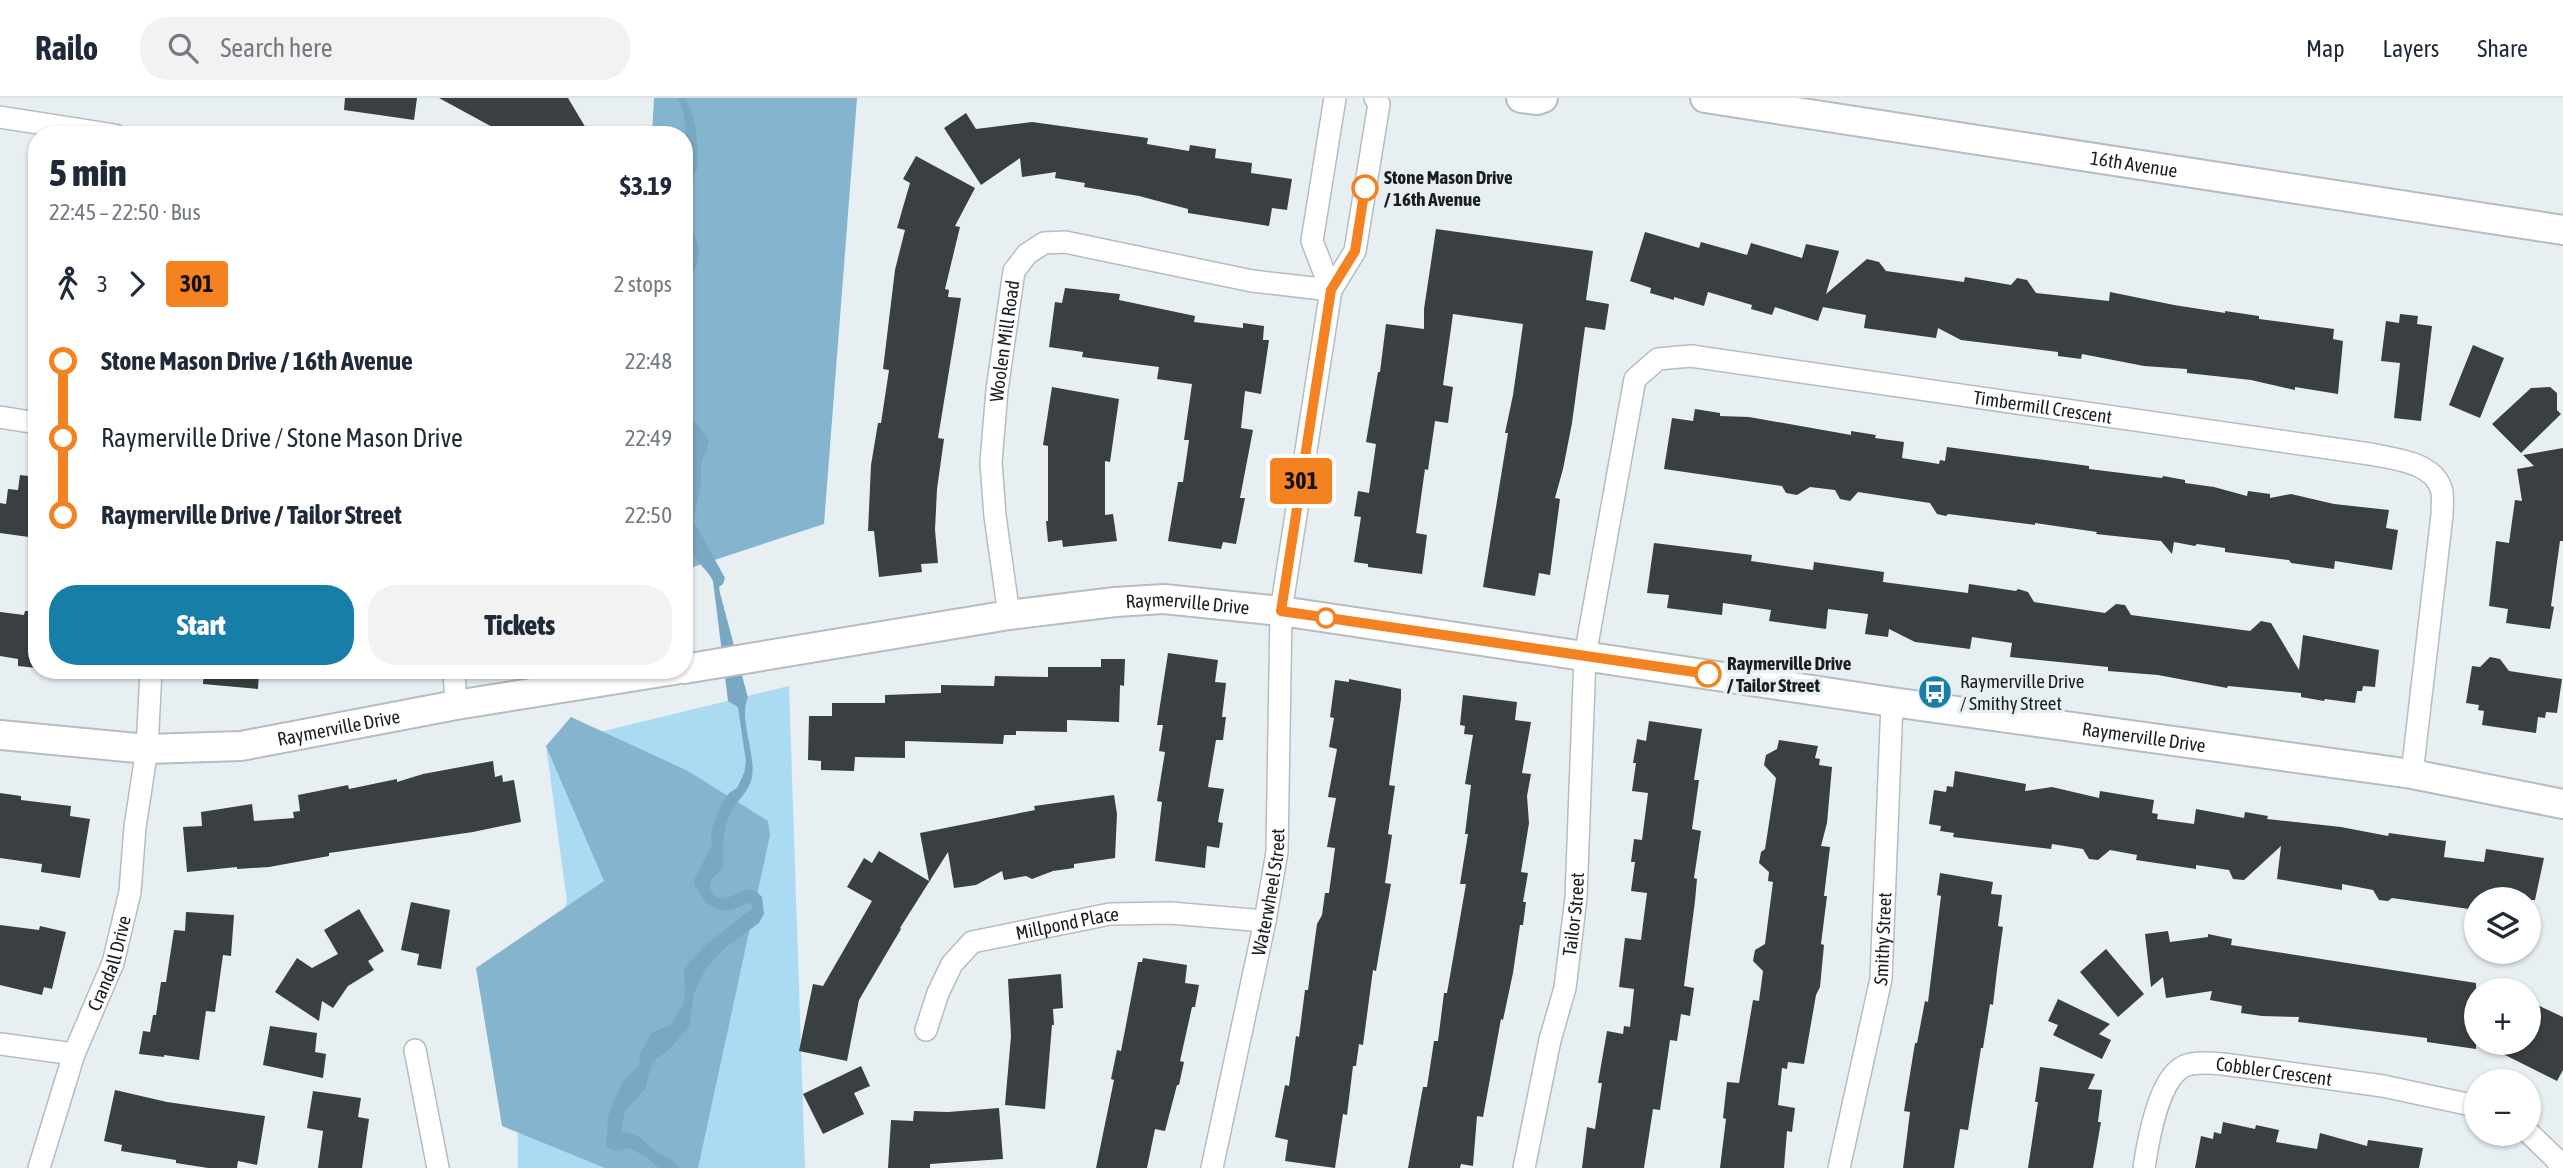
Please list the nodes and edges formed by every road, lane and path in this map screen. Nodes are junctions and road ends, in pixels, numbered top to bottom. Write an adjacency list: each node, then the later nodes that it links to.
1 (1335, 98): 9 (street)
2 (1375, 98): 9 (street)
3 (1521, 98): 4 (street)
4 (1543, 98)
5 (1705, 98): 8 (street, 16th Avenue)
6 (0, 117): 7 (street)
7 (58, 126)
8 (2563, 230)
9 (1331, 290): 12 (street, Waterwheel Street); 13 (street, Woolen Mill Road)
10 (0, 417): 11 (street)
11 (28, 422)
12 (1281, 611): 13 (street, Raymerville Drive); 14 (street, Raymerville Drive); 25 (street, Waterwheel Street)
13 (1009, 615): 15 (street, Raymerville Drive)
14 (1585, 656): 19 (street, Raymerville Drive); 23 (street, Timbermill Crescent); 35 (street, Tailor Street)
15 (693, 668)
16 (151, 679): 22 (street, Crandall Drive)
17 (455, 679): 20 (street)
18 (618, 679): 20 (street, Raymerville Drive)
19 (1892, 702): 23 (street, Raymerville Drive); 36 (street, Smithy Street)
20 (456, 705): 22 (street, Raymerville Drive)
21 (0, 735): 22 (street, Raymerville Drive)
22 (147, 749): 29 (street, Crandall Drive)
23 (2412, 774): 24 (street, Raymerville Drive)
24 (2563, 804)
25 (1265, 921): 26 (street, Millpond Place); 34 (street, Waterwheel Street)
26 (926, 1030)
27 (0, 1044): 29 (street)
28 (415, 1050): 33 (street)
29 (74, 1054): 32 (street, Crandall Drive)
30 (2464, 1103): 37 (street, Cobbler Crescent)
31 (2541, 1144): 38 (street)
32 (38, 1168)
33 (438, 1168)
34 (1212, 1168)
35 (1524, 1168)
36 (1839, 1168)
37 (2144, 1168)
38 (2561, 1168)

